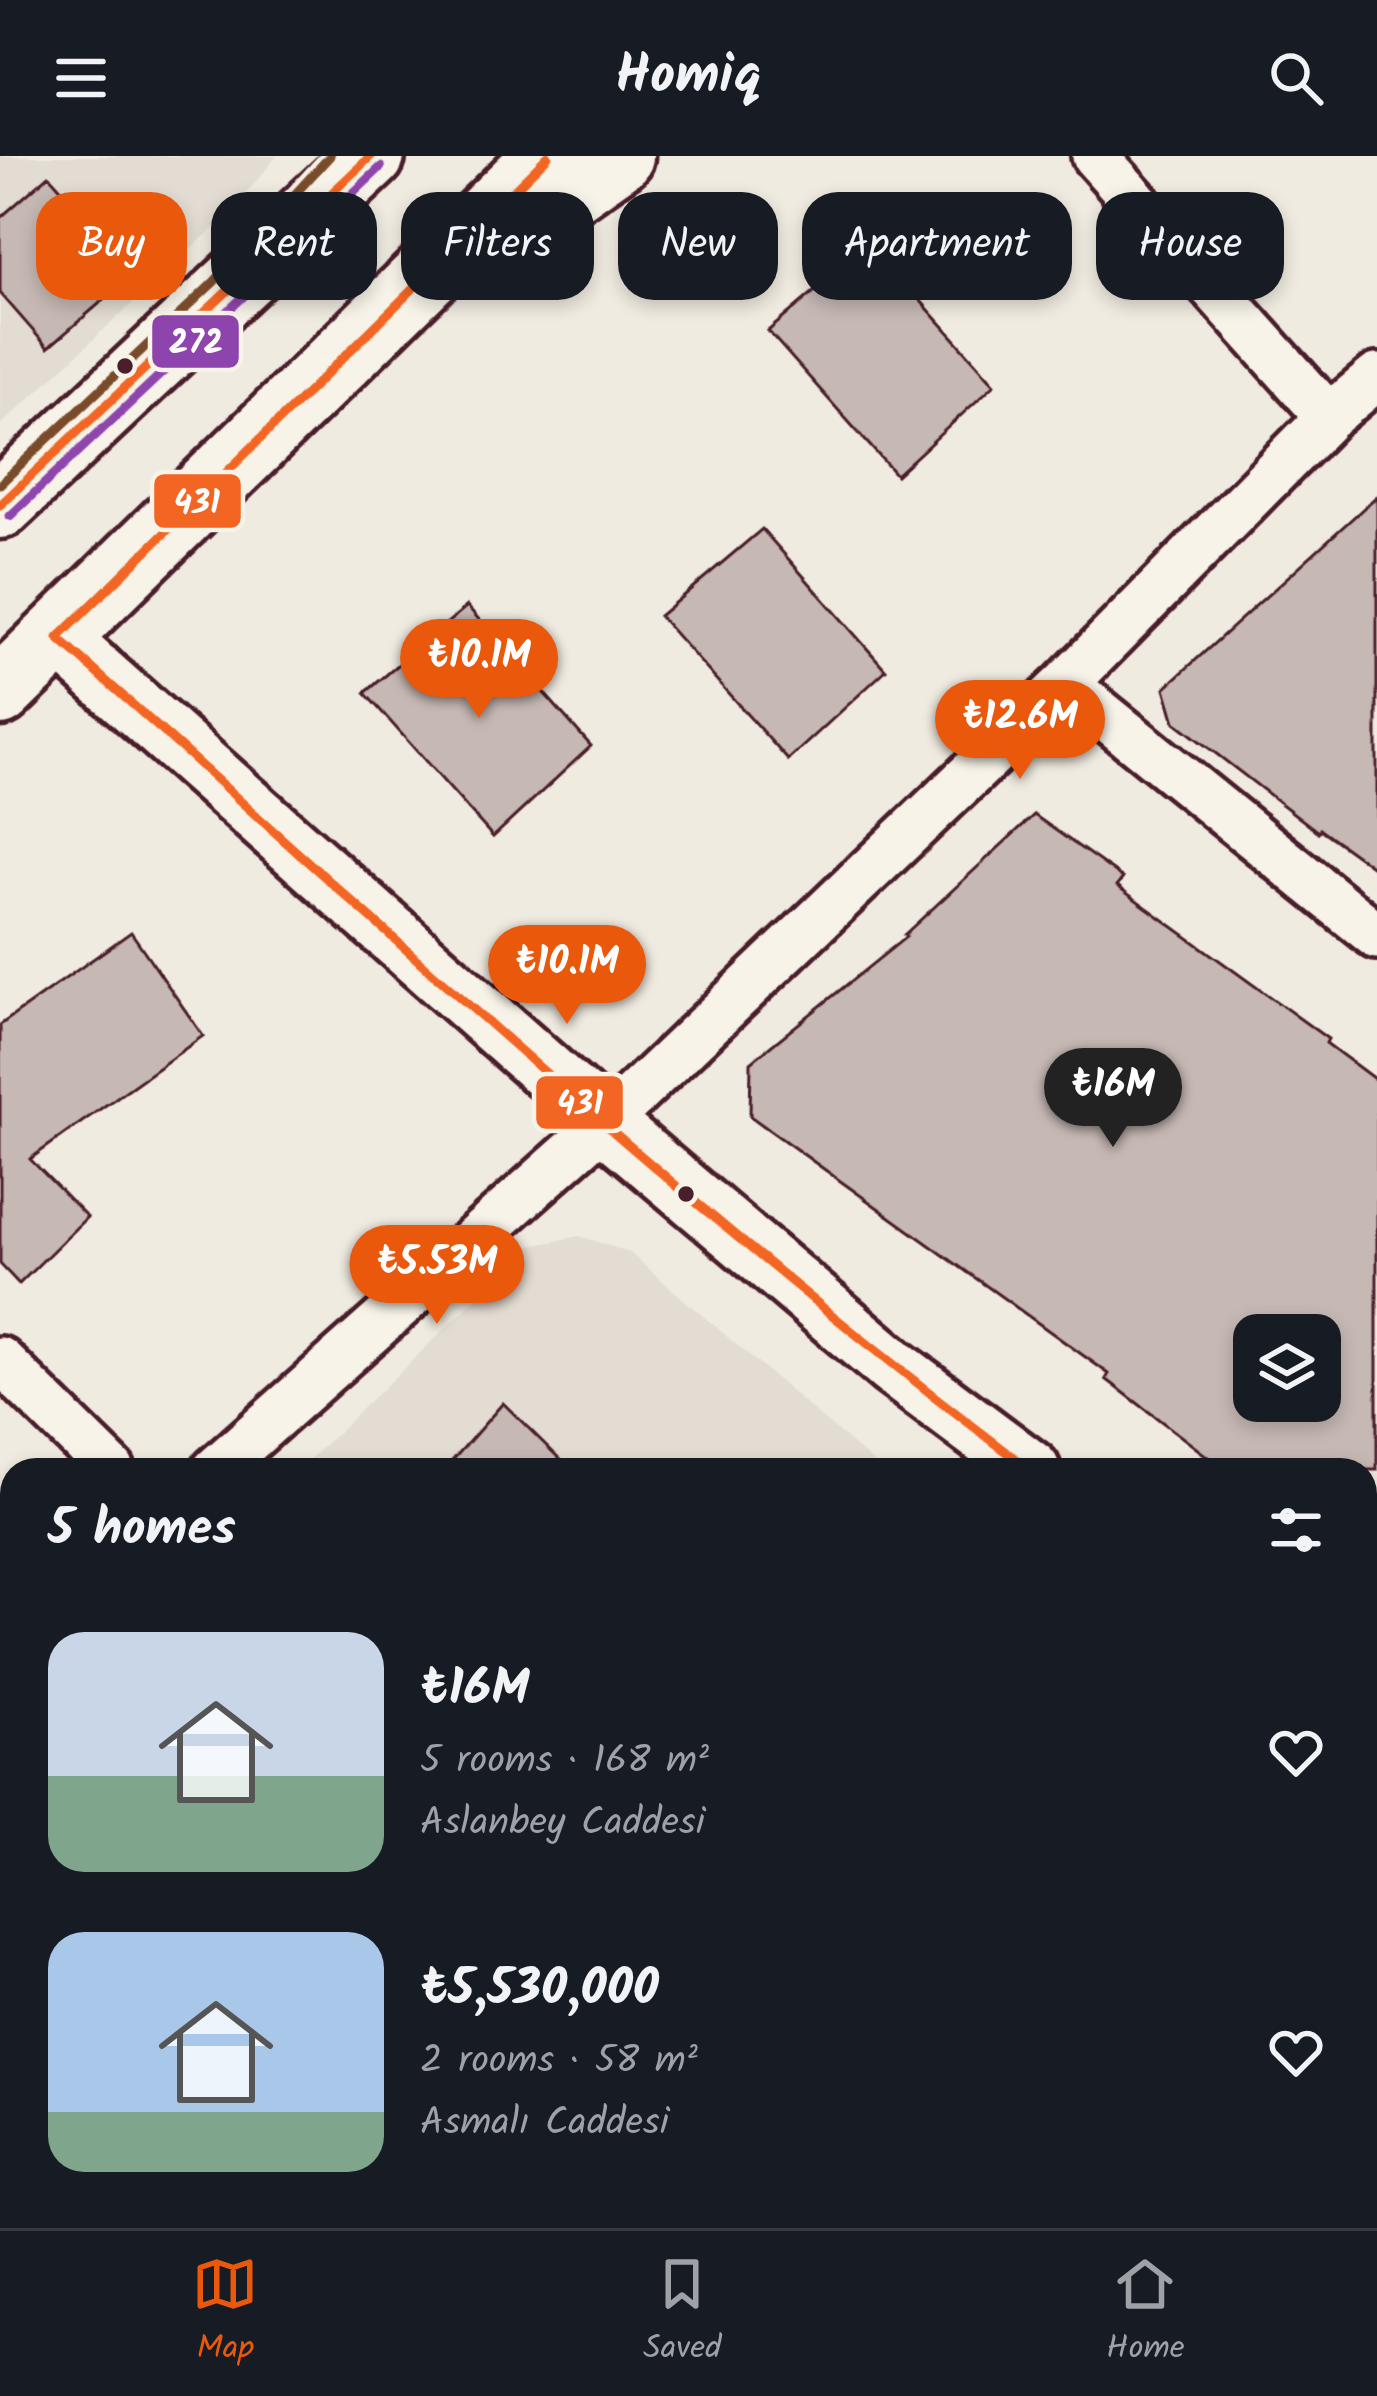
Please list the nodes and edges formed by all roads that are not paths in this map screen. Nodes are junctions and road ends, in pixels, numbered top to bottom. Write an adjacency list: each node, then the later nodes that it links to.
1 (371, 156): 8 (highway)
2 (548, 156): 5 (highway)
3 (620, 156): 5 (highway)
4 (1095, 156): 7 (street)
5 (378, 325): 9 (highway)
6 (1377, 376): 7 (street)
7 (1329, 417): 10 (street)
8 (0, 505)
9 (58, 638): 11 (highway); 13 (street)
10 (1065, 683): 12 (street); 13 (street)
11 (0, 692)
12 (1377, 935)
13 (605, 1123): 16 (street); 17 (street)
14 (0, 1360): 15 (street)
15 (100, 1458)
16 (228, 1458)
17 (1015, 1458)

